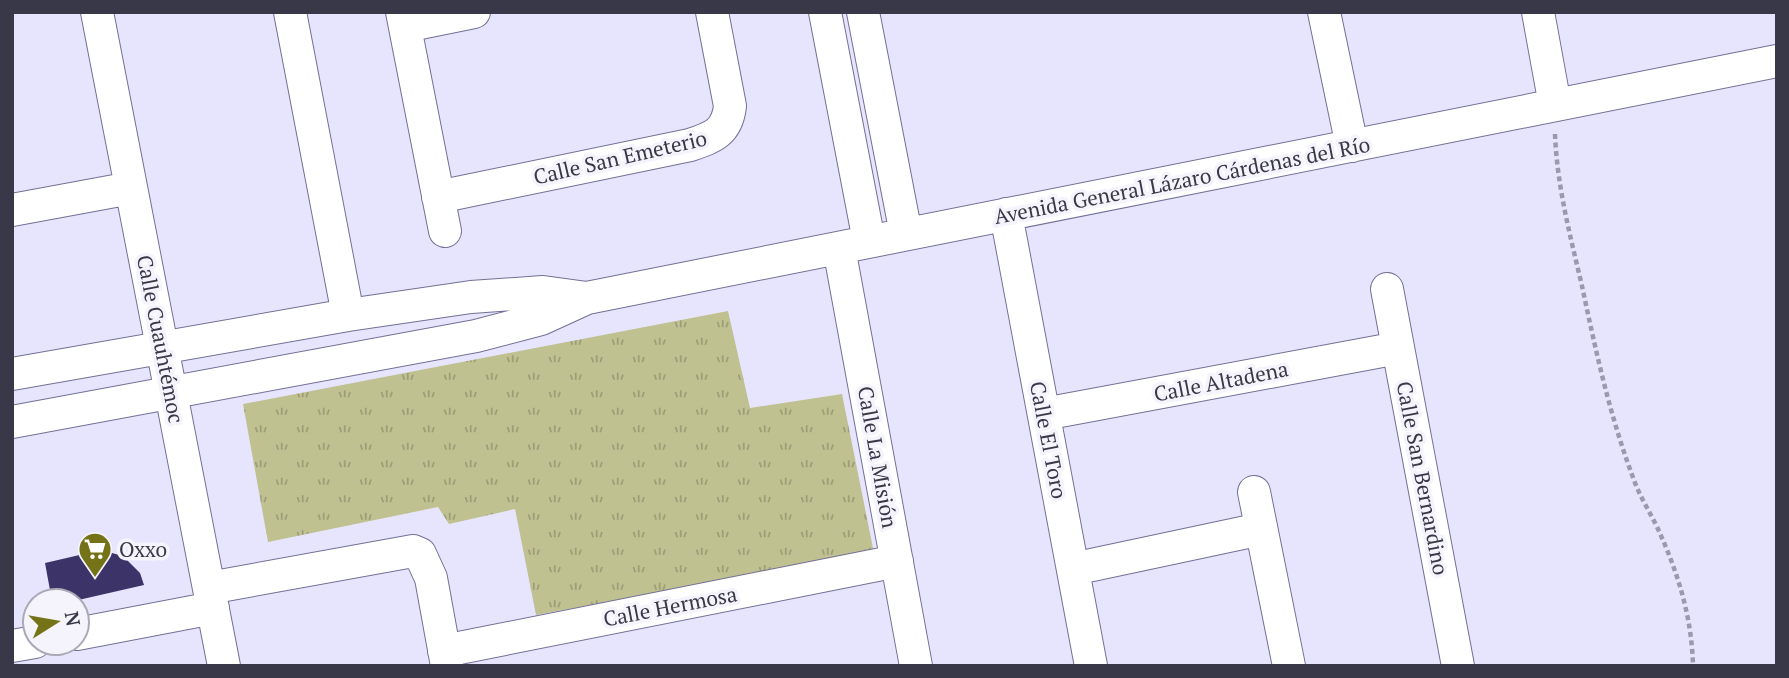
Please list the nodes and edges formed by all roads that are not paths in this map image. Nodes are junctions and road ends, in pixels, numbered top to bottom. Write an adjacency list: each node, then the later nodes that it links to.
1 (97, 12): 13 (street, Calle Cuauhtémoc)
2 (290, 12): 22 (street)
3 (474, 12): 9 (street)
4 (712, 12): 14 (street, Calle San Emeterio)
5 (825, 12): 19 (street)
6 (863, 12): 18 (street)
7 (1324, 12): 12 (street)
8 (1538, 12): 11 (street)
9 (404, 19): 14 (street)
10 (1777, 61): 11 (street, Avenida General Lázaro Cárdenas del Río)
11 (1555, 105): 12 (street, Avenida General Lázaro Cárdenas del Río)
12 (1352, 146): 16 (street, Avenida General Lázaro Cárdenas del Río)
13 (131, 188): 15 (street); 23 (street, Calle Cuauhtémoc)
14 (438, 197): 17 (street)
15 (12, 210)
16 (1006, 215): 18 (street, Avenida General Lázaro Cárdenas del Río); 27 (street, Calle El Toro)
17 (445, 232)
18 (906, 234): 19 (street, Avenida General Lázaro Cárdenas del Río)
19 (854, 245): 21 (street, Avenida General Lázaro Cárdenas del Río); 31 (street, Calle La Misión)
20 (1387, 289): 24 (street, Calle San Bernardino)
21 (587, 298): 22 (street, Avenida General Lázaro Cárdenas del Río); 26 (street, Avenida General Lázaro Cárdenas del Río)
22 (348, 315): 23 (street, Avenida General Lázaro Cárdenas del Río)
23 (162, 347): 25 (street, Avenida General Lázaro Cárdenas del Río); 26 (street, Calle Cuauhtémoc)
24 (1398, 348): 27 (street, Calle Altadena); 40 (street, Calle San Bernardino)
25 (12, 374)
26 (171, 392): 28 (street, Avenida General Lázaro Cárdenas del Río); 33 (street, Calle Cuauhtémoc)
27 (1044, 414): 32 (street, Calle El Toro)
28 (12, 422)
29 (1254, 492): 30 (street)
30 (1261, 529): 32 (street); 39 (street)
31 (897, 561): 35 (street, Calle Hermosa); 37 (street, Calle La Misión)
32 (1073, 569): 38 (street, Calle El Toro)
33 (211, 598): 34 (street); 35 (street); 36 (street, Calle Cuauhtémoc)
34 (91, 630)
35 (445, 658)
36 (224, 666)
37 (916, 666)
38 (1091, 666)
39 (1289, 666)
40 (1458, 666)

